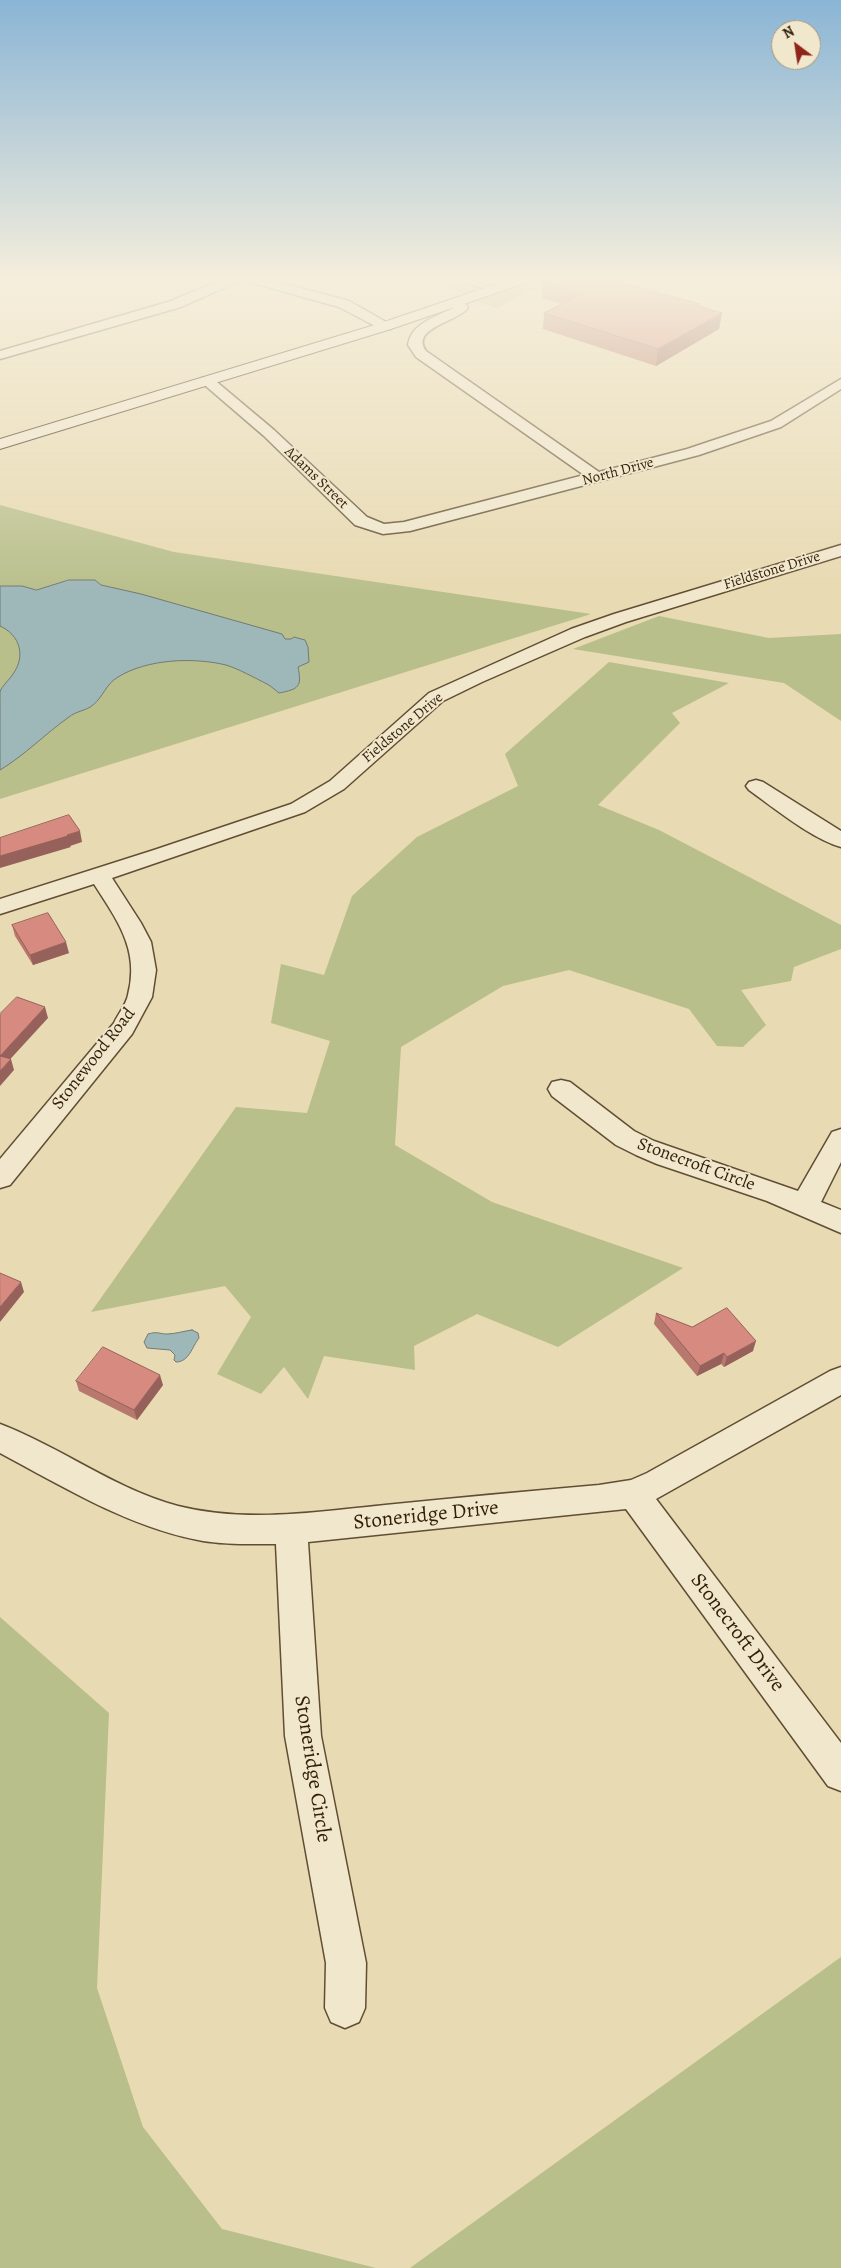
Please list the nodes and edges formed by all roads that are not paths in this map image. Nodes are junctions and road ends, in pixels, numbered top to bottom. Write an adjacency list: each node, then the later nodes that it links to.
1 (201, 383): 5 (street)
2 (209, 383): 7 (street, Adams Street)
3 (462, 383): 6 (street)
4 (841, 383): 6 (street, North Drive)
5 (0, 444)
6 (596, 476): 7 (street, North Drive)
7 (383, 529)
8 (841, 550): 11 (street, Fieldstone Drive)
9 (756, 786): 10 (street)
10 (841, 840)
11 (99, 875): 12 (street, Fieldstone Drive); 15 (street, Stonewood Road)
12 (0, 907)
13 (561, 1089): 16 (street, Stonecroft Circle)
14 (841, 1139): 16 (street)
15 (0, 1178)
16 (806, 1205): 17 (street, Stonecroft Circle)
17 (841, 1222)
18 (841, 1380): 20 (street, Stoneridge Drive)
19 (0, 1438): 21 (street, Stoneridge Drive)
20 (633, 1494): 21 (street, Stoneridge Drive); 22 (street, Stonecroft Drive)
21 (292, 1529): 23 (street, Stoneridge Circle)
22 (841, 1773)
23 (345, 2008)

